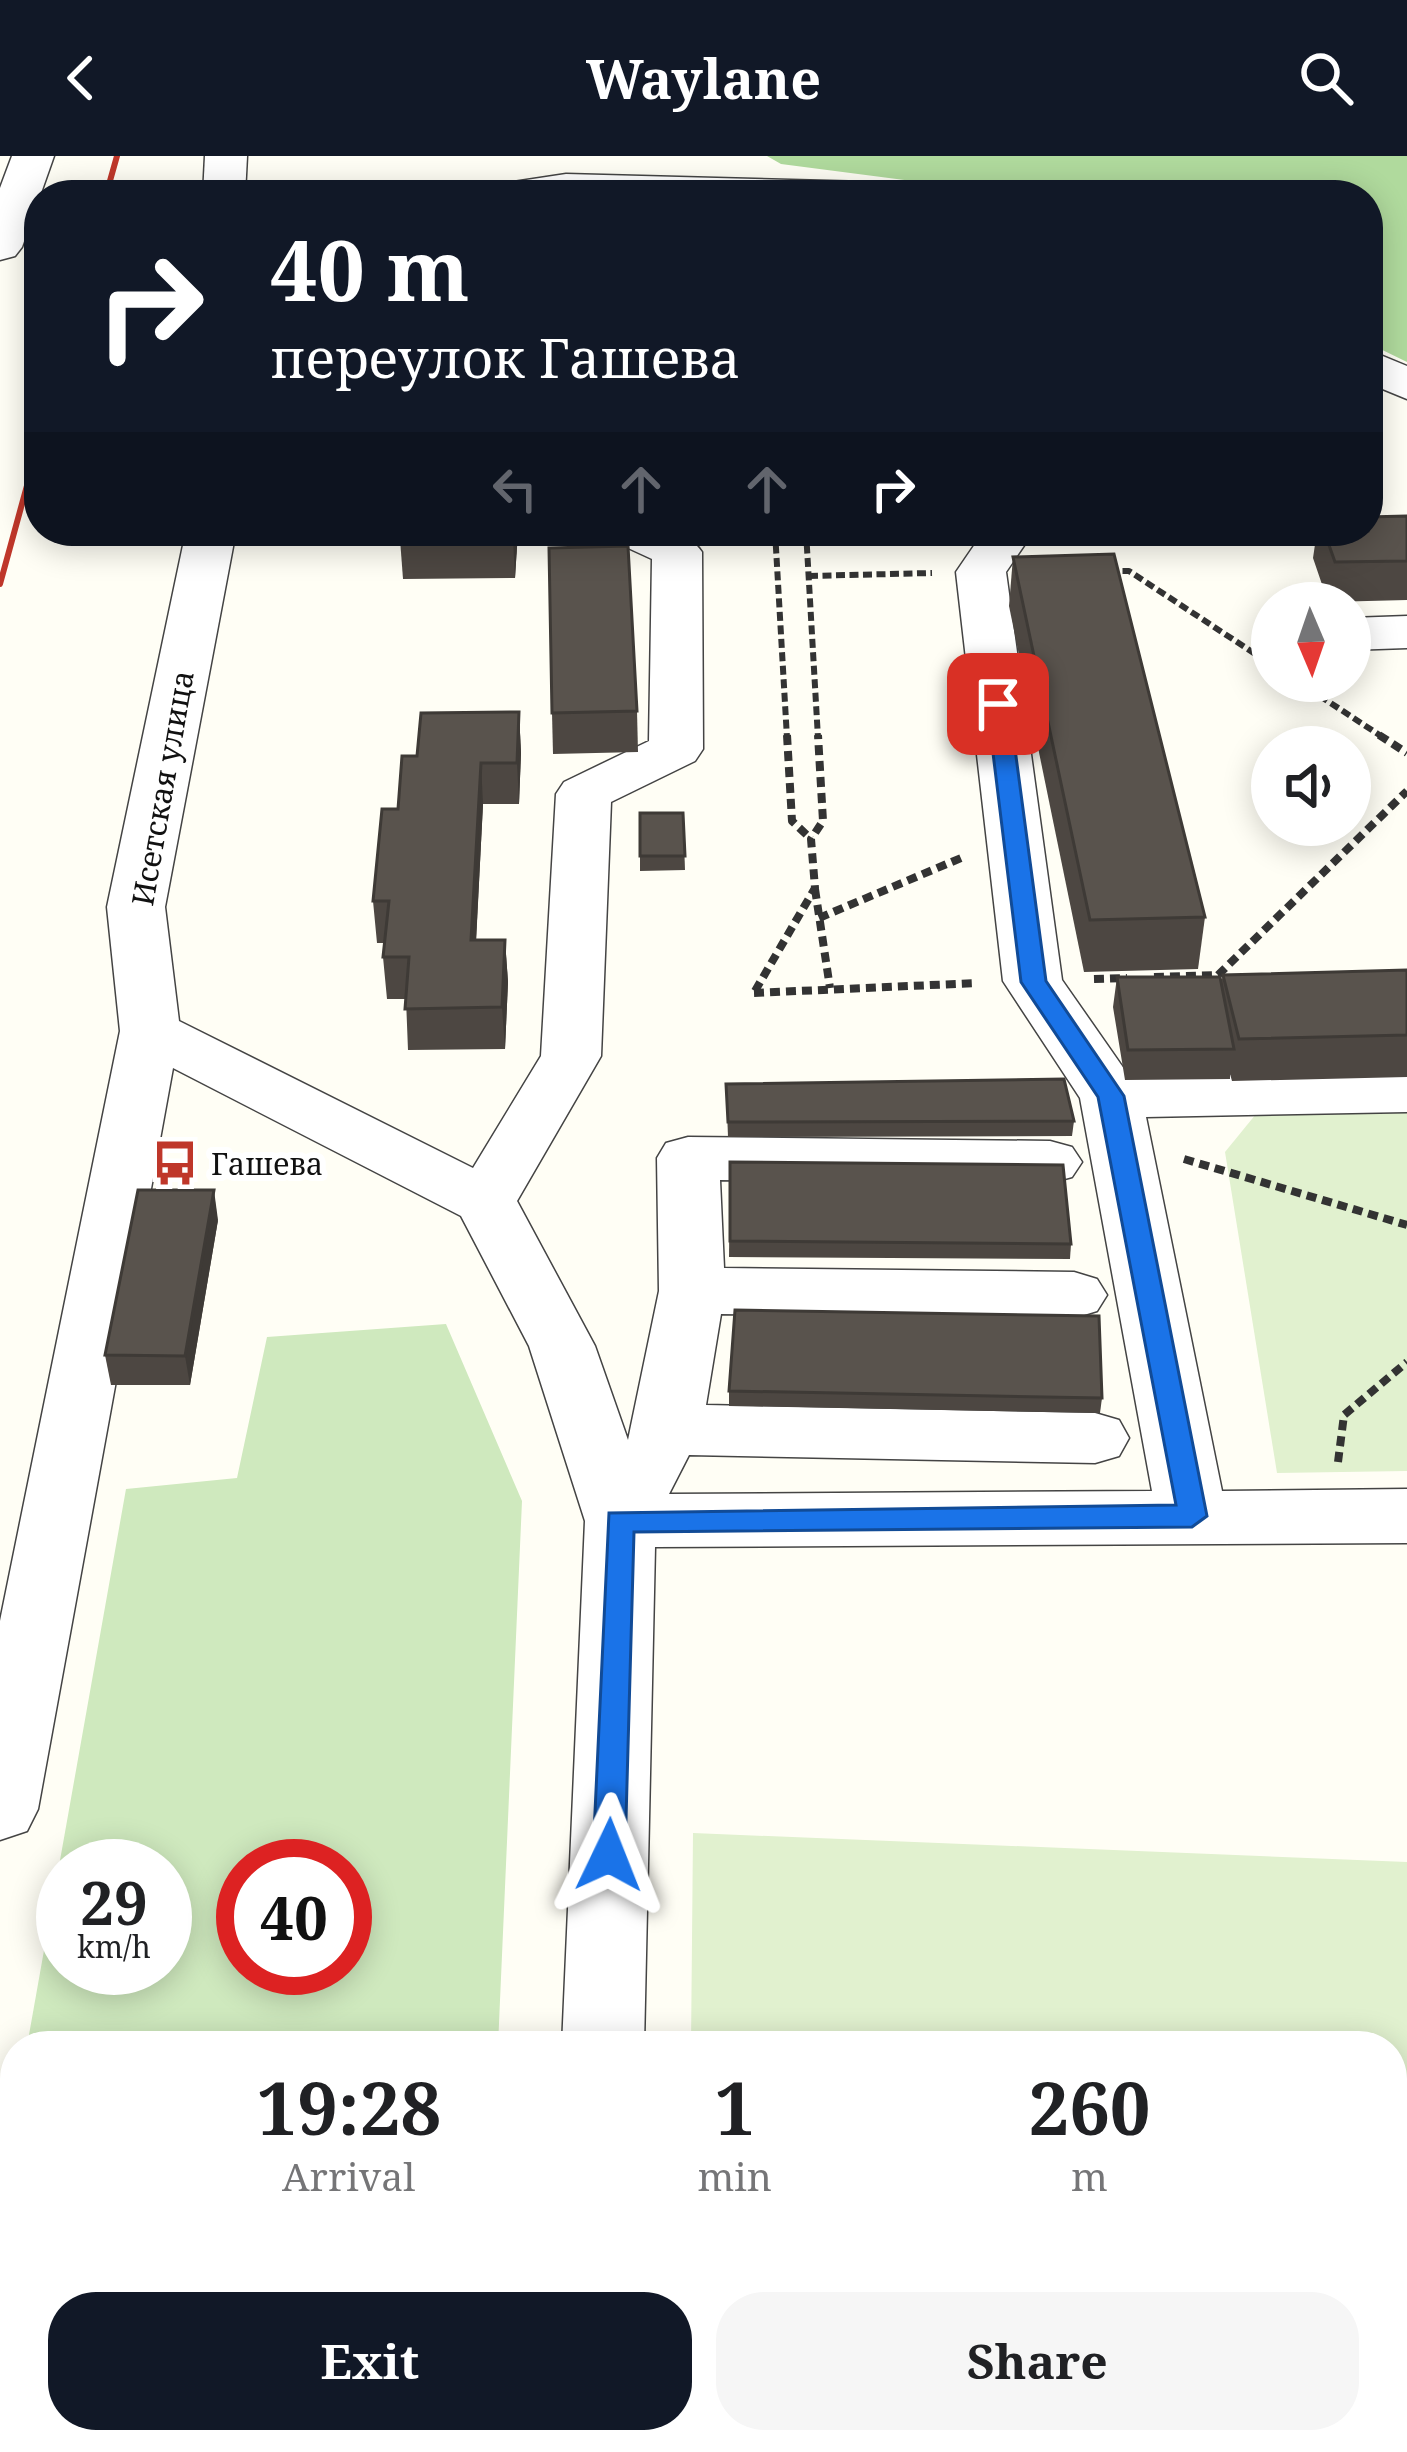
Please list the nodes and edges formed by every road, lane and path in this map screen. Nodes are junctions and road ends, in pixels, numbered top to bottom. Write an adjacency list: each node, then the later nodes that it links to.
1 (24, 181): 2 (street)
2 (0, 247)
3 (208, 546): 22 (street, Исетская улица)
4 (664, 546): 26 (street)
5 (776, 546): 17 (path)
6 (807, 546): 9 (path)
7 (995, 551): 9 (path); 16 (street)
8 (1108, 571): 12 (path)
9 (809, 576): 17 (path)
10 (1407, 632): 11 (street)
11 (1371, 633)
12 (1251, 650)
13 (1329, 702): 14 (path)
14 (1407, 753)
15 (1407, 791): 20 (path)
16 (1015, 835): 19 (path); 20 (street)
17 (811, 839): 18 (path)
18 (814, 888): 19 (path); 21 (path)
19 (819, 918): 21 (path)
20 (1034, 982): 21 (path); 24 (street)
21 (830, 988)
22 (150, 1030): 26 (street); 37 (street, Исетская улица)
23 (1407, 1092): 24 (street)
24 (1114, 1118): 27 (path); 33 (street)
25 (1050, 1162): 28 (street)
26 (485, 1201): 36 (street)
27 (1407, 1225)
28 (692, 1291): 29 (street); 31 (street)
29 (1074, 1295)
30 (1407, 1362): 35 (path)
31 (668, 1429): 32 (street); 36 (street)
32 (1095, 1438)
33 (1192, 1516): 35 (street); 36 (street)
34 (1407, 1516): 35 (street)
35 (1331, 1517)
36 (620, 1521): 38 (street)
37 (0, 1810)
38 (603, 2031)

